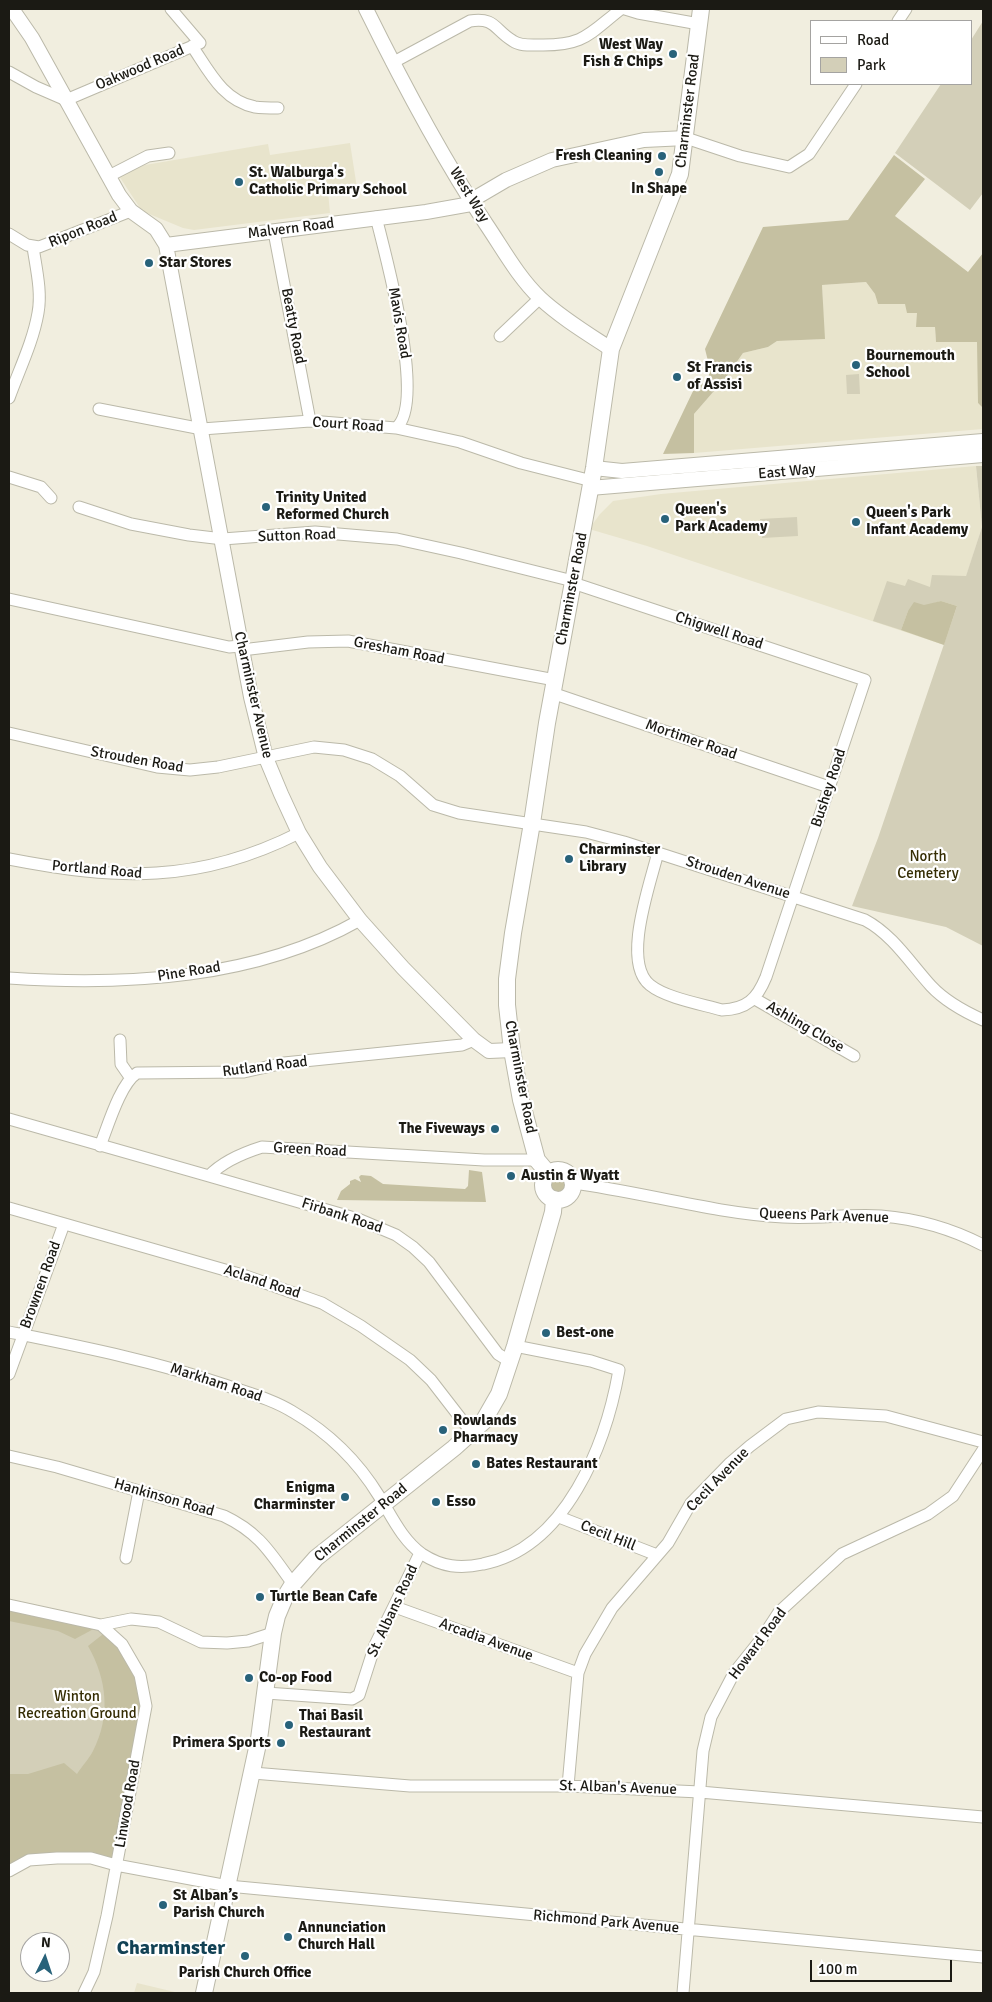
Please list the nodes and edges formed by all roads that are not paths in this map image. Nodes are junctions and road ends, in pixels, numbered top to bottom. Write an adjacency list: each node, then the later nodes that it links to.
1 (171, 9): 8 (street, Oakwood Road)
2 (366, 9): 9 (street, West Way)
3 (623, 9): 6 (street); 9 (street)
4 (906, 9): 7 (street)
5 (16, 10): 12 (street)
6 (700, 17): 14 (main road, Charminster Road)
7 (899, 20)
8 (192, 46): 12 (street, Oakwood Road); 13 (street)
9 (392, 63): 17 (street, West Way)
10 (9, 72): 12 (street)
11 (855, 85): 14 (street)
12 (66, 100): 16 (street)
13 (278, 108)
14 (686, 138): 17 (street, Malvern Road); 26 (main road, Charminster Road)
15 (161, 151): 16 (street)
16 (109, 176): 18 (street)
17 (472, 204): 19 (street, Malvern Road); 24 (street, West Way)
18 (131, 211): 22 (street); 23 (street, Ripon Road)
19 (376, 217): 20 (street, Malvern Road); 30 (street, Mavis Road)
20 (274, 232): 22 (street, Malvern Road); 29 (street, Beatty Road)
21 (9, 234): 23 (street, Ripon Road)
22 (166, 245): 31 (street, Charminster Avenue)
23 (33, 247): 27 (street)
24 (540, 298): 25 (street); 26 (street, West Way)
25 (500, 336)
26 (611, 349): 35 (main road, Charminster Road)
27 (9, 398)
28 (99, 409): 31 (street, Court Road)
29 (310, 421): 30 (street, Court Road); 31 (street, Court Road)
30 (396, 428): 35 (street, Court Road)
31 (202, 429): 38 (street, Charminster Avenue)
32 (983, 441): 35 (street, East Way)
33 (983, 455): 35 (street, East Way)
34 (9, 477): 36 (street)
35 (592, 479): 39 (main road, Charminster Road)
36 (51, 498)
37 (79, 507): 38 (street, Sutton Road)
38 (223, 539): 39 (street, Sutton Road); 41 (street, Charminster Avenue)
39 (573, 582): 42 (street, Chigwell Road); 43 (main road, Charminster Road)
40 (9, 599): 41 (street, Gresham Road)
41 (242, 648): 43 (street, Gresham Road); 45 (street, Charminster Avenue)
42 (865, 680): 46 (street, Bushey Road)
43 (554, 687): 46 (street, Mortimer Road); 47 (main road, Charminster Road)
44 (9, 733): 45 (street, Strouden Road)
45 (266, 758): 47 (street, Strouden Avenue); 48 (street, Charminster Avenue)
46 (829, 787): 51 (street, Bushey Road)
47 (532, 823): 49 (street, Strouden Avenue); 58 (main road, Charminster Road)
48 (299, 833): 50 (street, Portland Road); 52 (street, Charminster Avenue)
49 (658, 852): 51 (street, Strouden Avenue); 54 (street)
50 (9, 859)
51 (794, 896): 54 (street, Bushey Road); 55 (street, Strouden Avenue)
52 (360, 920): 53 (street, Pine Road); 57 (street, Charminster Avenue)
53 (9, 978)
54 (755, 999): 59 (street, Ashling Close)
55 (983, 1020)
56 (120, 1040): 60 (street)
57 (474, 1040): 58 (street, Charminster Avenue); 60 (street, Rutland Road)
58 (512, 1050): 63 (main road, Charminster Road)
59 (854, 1056)
60 (130, 1077): 62 (street)
61 (9, 1119): 62 (street)
62 (100, 1146): 65 (street)
63 (537, 1160): 64 (main road, Charminster Road); 65 (street, Green Road)
64 (548, 1174): 66 (main road); 67 (main road)
65 (209, 1176): 73 (street, Firbank Road)
66 (573, 1183): 67 (main road); 70 (street, Queens Park Avenue)
67 (554, 1199): 73 (main road, Charminster Road)
68 (9, 1208): 69 (street, Acland Road)
69 (64, 1224): 72 (street, Brownen Road); 75 (street, Acland Road)
70 (983, 1244)
71 (9, 1332): 72 (street, Markham Road)
72 (23, 1335): 74 (street, Brownen Road); 80 (street, Markham Road)
73 (512, 1354): 75 (main road, Charminster Road); 81 (street)
74 (9, 1374)
75 (472, 1433): 80 (main road, Charminster Road)
76 (983, 1442): 83 (street, Cecil Avenue)
77 (983, 1450): 94 (street, Howard Road)
78 (9, 1456): 79 (street, Hankinson Road)
79 (139, 1491): 84 (street); 85 (street, Hankinson Road)
80 (383, 1505): 82 (street, Markham Road); 85 (main road, Charminster Road)
81 (559, 1517): 82 (street); 83 (street, Cecil Hill)
82 (420, 1553): 87 (street, St. Albans Road)
83 (657, 1556): 90 (street, Cecil Avenue)
84 (126, 1558)
85 (293, 1584): 89 (main road, Charminster Road)
86 (9, 1604): 88 (street)
87 (395, 1607): 90 (street, Arcadia Avenue); 91 (street, St. Albans Road)
88 (101, 1625): 89 (street); 96 (street, Linwood Road)
89 (273, 1633): 91 (main road, Charminster Road)
90 (578, 1673): 93 (street, Cecil Avenue)
91 (266, 1692): 92 (main road, Charminster Road)
92 (253, 1773): 93 (street, St. Alban's Avenue); 98 (main road, Charminster Road)
93 (568, 1786): 94 (street, St. Alban's Avenue)
94 (700, 1792): 95 (street, St. Alban's Avenue); 99 (street, Howard Road)
95 (983, 1817)
96 (116, 1865): 97 (street, Richmond Park Avenue); 98 (street, Richmond Park Avenue); 101 (street, Linwood Road)
97 (9, 1871)
98 (228, 1886): 99 (street, Richmond Park Avenue); 102 (main road, Charminster Road)
99 (688, 1930): 100 (street, Richmond Park Avenue); 103 (street, Howard Road)
100 (983, 1957)
101 (84, 1993)
102 (204, 1993)
103 (683, 1993)

